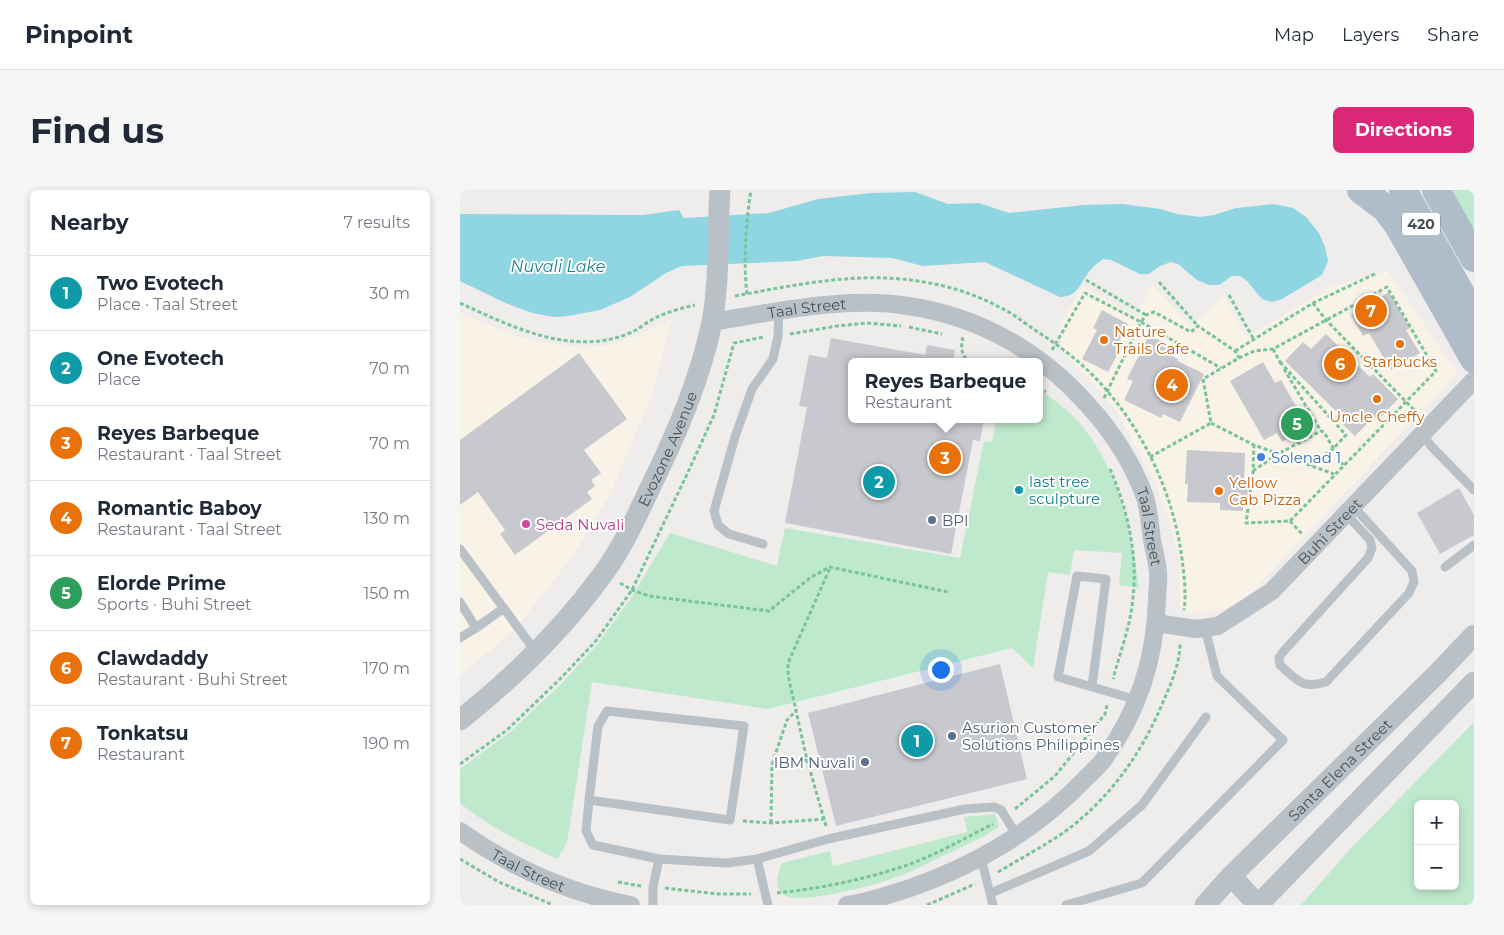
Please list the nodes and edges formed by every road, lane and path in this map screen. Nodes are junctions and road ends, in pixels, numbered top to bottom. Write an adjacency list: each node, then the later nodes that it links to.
1 (751, 190): 11 (path)
2 (1361, 190): 17 (main road)
3 (1403, 190): 17 (main road, 420)
4 (1436, 190): 6 (main road, 420)
5 (718, 197): 10 (street, Evozone Avenue)
6 (1474, 258)
7 (1376, 274): 14 (path)
8 (1086, 280): 16 (path)
9 (1159, 282): 21 (path)
10 (716, 294): 11 (path); 13 (path); 19 (street, Evozone Avenue)
11 (747, 294): 26 (path)
12 (1229, 295): 25 (path)
13 (460, 303)
14 (1314, 303): 18 (path); 25 (path)
15 (779, 311): 19 (street, Taal Street); 23 (lane); 30 (street, Taal Street)
16 (1146, 315): 20 (path); 21 (path)
17 (1463, 319): 32 (main road)
18 (1326, 320): 27 (path); 41 (path); 41 (path)
19 (712, 322): 63 (street, Evozone Avenue)
20 (1141, 322): 26 (path); 36 (path); 39 (path)
21 (1198, 326): 28 (path)
22 (943, 334): 23 (path)
23 (778, 336): 58 (lane); 64 (path)
24 (953, 337): 29 (path)
25 (1254, 340): 28 (path)
26 (1055, 344): 35 (path); 39 (path)
27 (1273, 349): 31 (path); 34 (path)
28 (1235, 351): 31 (path)
29 (965, 358)
30 (1038, 358)
31 (1239, 358): 36 (path)
32 (1474, 359)
33 (1043, 362): 35 (street, Taal Street)
34 (1280, 362): 45 (path); 47 (path)
35 (1046, 364): 42 (street, Taal Street)
36 (1221, 368): 43 (path)
37 (1474, 380): 44 (street, Buhi Street)
38 (1043, 390): 40 (path)
39 (1107, 392): 42 (path); 49 (path)
40 (1050, 393)
41 (1406, 401): 44 (path); 52 (path)
42 (1096, 413): 53 (street, Taal Street)
43 (1211, 423): 46 (path); 49 (path)
44 (1426, 430): 56 (lane); 57 (street, Buhi Street)
45 (1321, 431): 47 (path); 48 (path)
46 (1254, 445): 48 (path); 54 (path)
47 (1333, 449): 51 (path); 52 (path)
48 (1278, 454): 51 (path); 54 (path)
49 (1150, 457): 53 (path); 69 (path)
50 (1106, 461): 53 (path)
51 (1310, 465): 55 (path)
52 (1343, 465): 55 (path)
53 (1132, 466): 68 (street, Taal Street)
54 (1253, 472): 55 (path)
55 (1334, 474)
56 (1474, 490)
57 (1350, 510): 57 (lane); 71 (street, Buhi Street)
58 (763, 544)
59 (1474, 545): 62 (lane)
60 (460, 549): 67 (lane)
61 (830, 567): 64 (path); 65 (path); 78 (path)
62 (1445, 567)
63 (603, 574): 64 (path); 74 (street, Evozone Avenue)
64 (632, 590): 82 (path)
65 (948, 592)
66 (460, 602): 70 (lane)
67 (504, 608): 70 (lane); 74 (lane)
68 (1156, 623): 69 (street, Buhi Street); 77 (street, Taal Street)
69 (1181, 626): 71 (street, Buhi Street); 99 (path)
70 (476, 628): 73 (lane)
71 (1205, 628): 112 (lane)
72 (1474, 635): 98 (street, Santa Elena Street)
73 (460, 638)
74 (536, 652): 80 (street, Evozone Avenue)
75 (1474, 682): 114 (street)
76 (1092, 686): 76 (lane); 77 (lane)
77 (1137, 700): 92 (street, Taal Street)
78 (797, 710): 81 (path); 83 (path)
79 (1206, 717): 102 (lane)
80 (460, 720)
81 (807, 760): 83 (path); 84 (path); 88 (path)
82 (460, 764)
83 (772, 764): 90 (path)
84 (822, 768)
85 (1033, 794): 87 (path)
86 (589, 800): 89 (lane); 89 (lane); 97 (lane)
87 (1005, 818): 92 (lane); 93 (lane); 103 (path)
88 (825, 819): 90 (path); 93 (path)
89 (730, 820): 90 (path)
90 (771, 823)
91 (460, 832): 106 (street, Taal Street)
92 (1016, 834): 95 (street, Taal Street)
93 (828, 839): 96 (lane)
94 (460, 858): 105 (path)
95 (981, 858): 99 (lane); 104 (street, Taal Street)
96 (757, 859): 97 (lane); 103 (lane)
97 (659, 860): 101 (lane)
98 (1231, 876): 113 (street, Santa Elena Street); 114 (street)
99 (987, 878): 102 (lane); 110 (path)
100 (616, 881): 101 (path)
101 (653, 887): 103 (path); 107 (lane)
102 (991, 893): 111 (lane)
103 (766, 894): 108 (lane)
104 (891, 900): 109 (street, Taal Street)
105 (552, 905)
106 (627, 905)
107 (653, 905)
108 (768, 905)
109 (847, 905)
110 (927, 905)
111 (993, 905)
112 (1066, 905)
113 (1205, 905)
114 (1258, 905)

